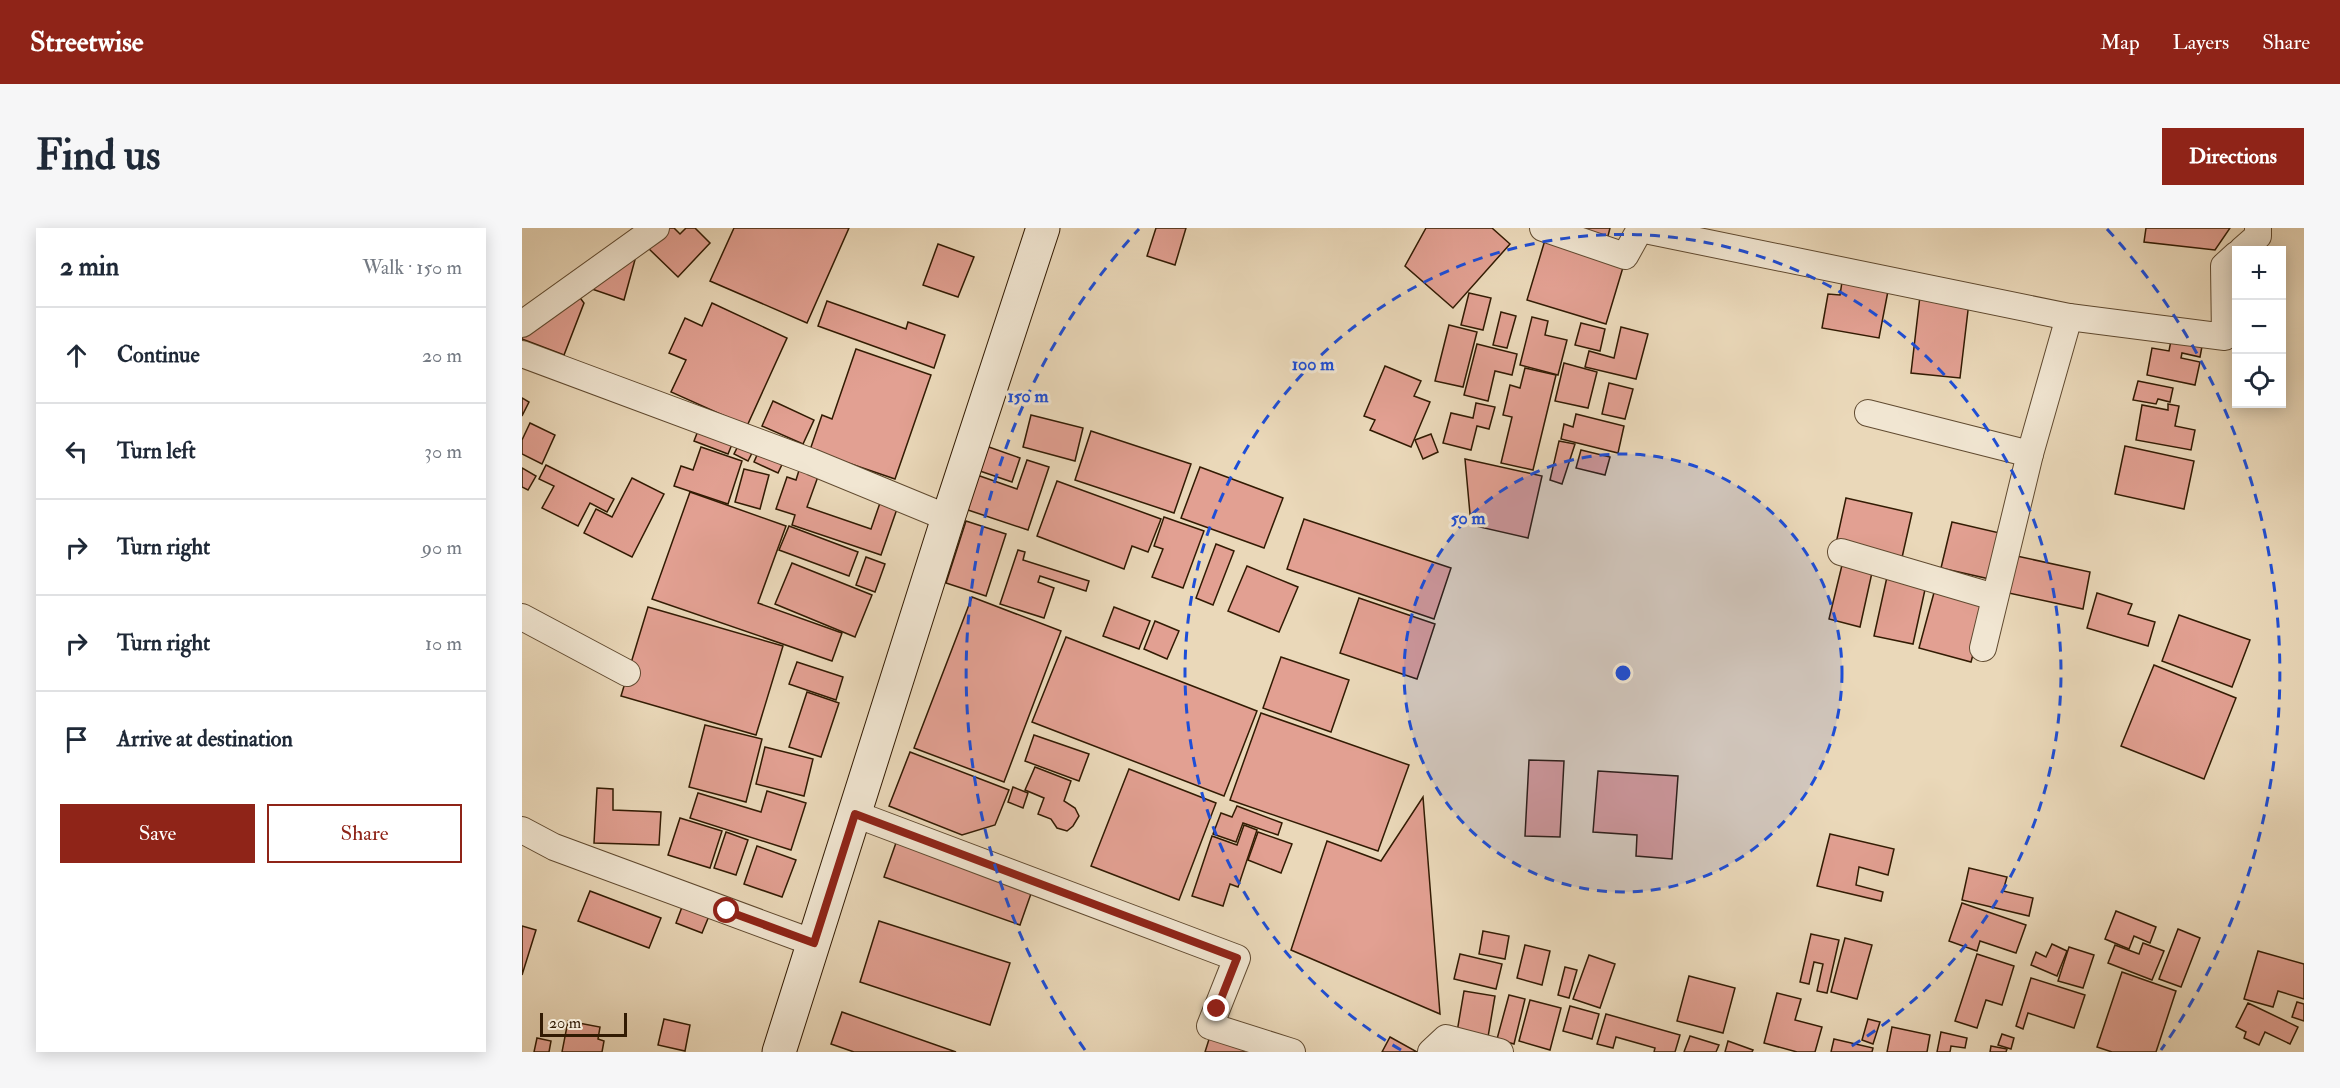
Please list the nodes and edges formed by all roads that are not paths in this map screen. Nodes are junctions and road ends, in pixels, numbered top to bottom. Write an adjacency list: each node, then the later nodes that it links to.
1 (656, 228): 8 (street)
2 (1043, 228): 12 (main road)
3 (1543, 228): 7 (street)
4 (2258, 228): 5 (street)
5 (2247, 246)
6 (2232, 259): 7 (street)
7 (2069, 317): 11 (street)
8 (522, 324)
9 (522, 354): 12 (street)
10 (1868, 413): 11 (street)
11 (2030, 454): 14 (street)
12 (948, 518): 18 (main road)
13 (1840, 552): 14 (street)
14 (1994, 597): 16 (street)
15 (522, 617): 17 (street)
16 (1983, 648)
17 (627, 673)
18 (855, 814): 20 (main road); 22 (street)
19 (522, 830): 20 (street)
20 (814, 943): 21 (main road)
21 (779, 1052)
22 (1292, 1052)
23 (1431, 1052): 24 (street)
24 (1500, 1052)

